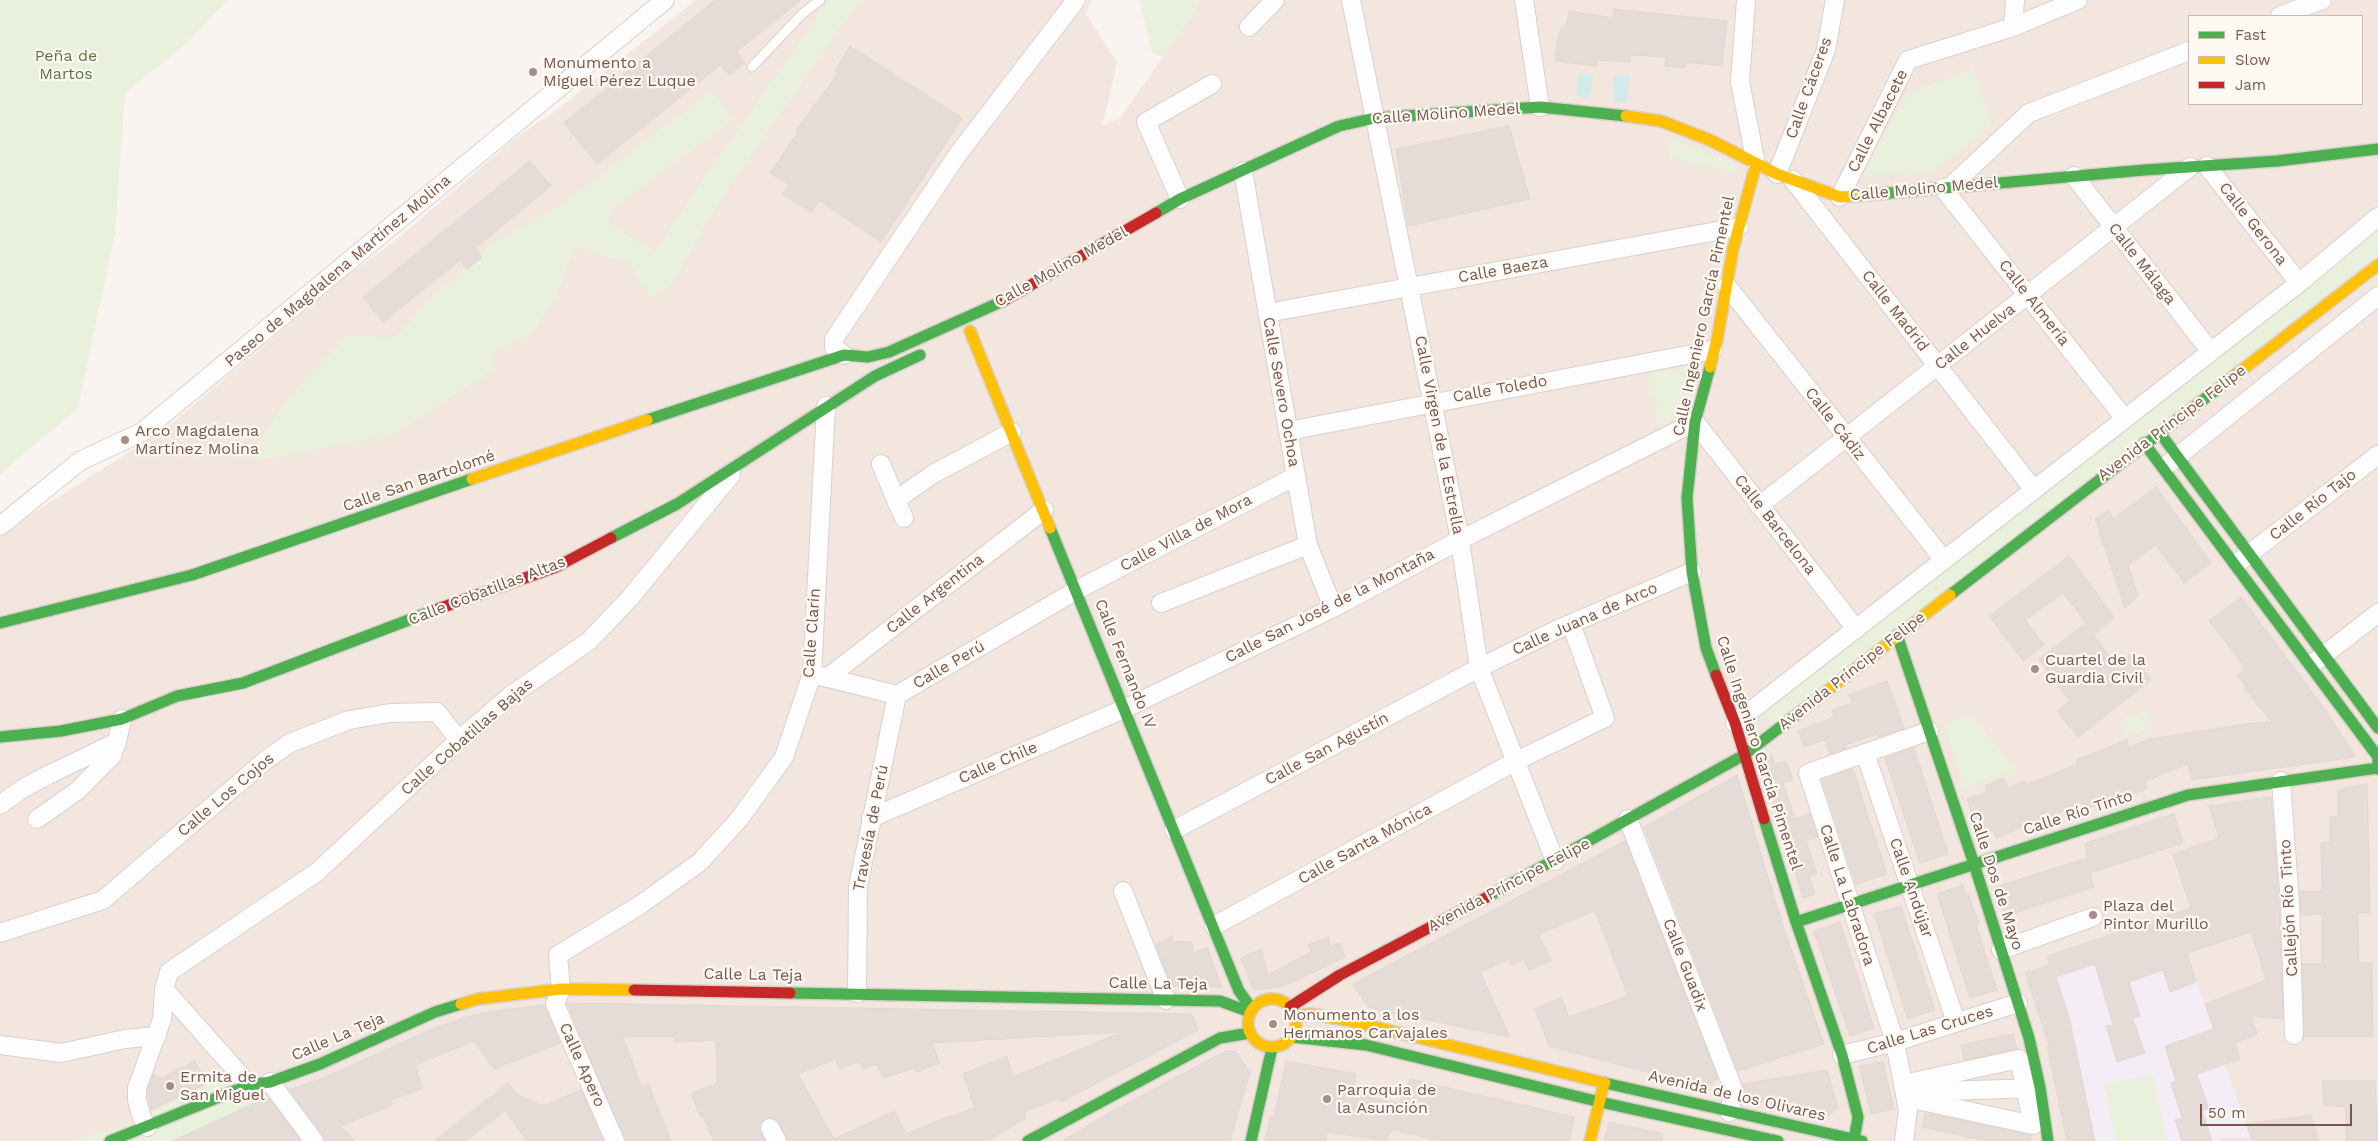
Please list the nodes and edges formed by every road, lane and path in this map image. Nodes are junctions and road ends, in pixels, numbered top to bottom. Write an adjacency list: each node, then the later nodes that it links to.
1 (665, 0): 67 (street, Paseo de Magdalena Martínez Molina)
2 (820, 0): 16 (lane)
3 (1076, 0): 44 (street)
4 (1275, 0): 13 (street)
5 (1352, 0): 19 (street, Calle Virgen de la Estrella)
6 (1524, 0): 18 (street)
7 (1746, 0): 21 (street)
8 (1836, 0): 25 (street, Calle Cáceres)
9 (2015, 0): 14 (street)
10 (2078, 0): 14 (street, Calle Albacete)
11 (2318, 1): 12 (street)
12 (2283, 15)
13 (1249, 27)
14 (2013, 27): 27 (street, Calle Albacete)
15 (2188, 51): 26 (street)
16 (752, 67)
17 (1212, 84): 28 (street)
18 (1540, 108): 19 (street, Calle Molino Medel); 21 (street, Calle Molino Medel)
19 (1375, 118): 23 (street, Calle Molino Medel); 34 (street, Calle Virgen de la Estrella)
20 (2378, 149): 22 (street, Calle Molino Medel)
21 (1756, 164): 25 (street, Calle Molino Medel); 30 (street, Calle Ingeniero García Pimentel)
22 (2199, 166): 24 (street, Calle Molino Medel); 31 (street, Calle Huelva); 33 (street, Calle Gerona)
23 (1243, 171): 28 (street, Calle Molino Medel); 39 (street, Calle Severo Ochoa)
24 (2074, 176): 26 (street, Calle Molino Medel); 31 (street, Calle Málaga)
25 (1785, 177): 27 (street, Calle Molino Medel); 46 (street, Calle Madrid)
26 (1947, 187): 27 (street, Calle Molino Medel); 36 (street, Calle Almería)
27 (1840, 197)
28 (1180, 199): 38 (street, Calle Molino Medel)
29 (2378, 217): 33 (street, Avenida Príncipe Felipe)
30 (1739, 227): 34 (street, Calle Baeza); 35 (street, Calle Ingeniero García Pimentel)
31 (2114, 228): 36 (street, Calle Huelva); 43 (street, Calle Málaga)
32 (2378, 265): 40 (street, Avenida Príncipe Felipe)
33 (2300, 283): 43 (street, Avenida Príncipe Felipe)
34 (1408, 286): 39 (street, Calle Baeza); 47 (street, Calle Virgen de la Estrella)
35 (1726, 286): 42 (street, Calle Ingeniero García Pimentel); 54 (street, Calle Cádiz)
36 (2027, 296): 46 (street, Calle Huelva); 49 (street, Calle Almería)
37 (2378, 296): 45 (street, Avenida Príncipe Felipe)
38 (1002, 302): 44 (street, Calle Molino Medel); 52 (street, Calle Fernando IV)
39 (1267, 312): 51 (street, Calle Severo Ochoa)
40 (2276, 345): 45 (street); 53 (street, Avenida Príncipe Felipe)
41 (934, 348): 48 (street)
42 (1713, 350): 47 (street, Calle Toledo); 50 (street, Calle Ingeniero García Pimentel)
43 (2211, 352): 49 (street, Avenida Príncipe Felipe)
44 (844, 355): 78 (street, Calle San Bartolomé)
45 (2290, 365): 56 (street, Avenida Príncipe Felipe)
46 (1938, 366): 54 (street, Calle Huelva); 62 (street, Calle Madrid)
47 (1433, 402): 51 (street, Calle Toledo); 68 (street, Calle Virgen de la Estrella)
48 (826, 406): 58 (street, Calle Cobatillas Altas); 85 (street, Calle Clarin)
49 (2125, 419): 62 (street, Avenida Príncipe Felipe)
50 (1695, 422): 64 (street, Calle Barcelona); 68 (street, Calle San José de la Montaña); 73 (street, Calle Ingeniero García Pimentel)
51 (1288, 430): 61 (street, Calle Severo Ochoa)
52 (1012, 432): 63 (street); 65 (street, Calle Fernando IV)
53 (2160, 433): 55 (street, Avenida Príncipe Felipe); 56 (street)
54 (1846, 437): 64 (street, Calle Huelva); 71 (street, Calle Cádiz)
55 (2144, 443): 60 (street); 81 (street, Avenida Príncipe Felipe)
56 (2178, 455): 60 (street, Avenida Príncipe Felipe); 70 (street)
57 (2378, 455): 70 (street, Calle Río Tajo)
58 (747, 457): 88 (street, Calle Cobatillas Altas); 93 (street, Calle Cobatillas Bajas)
59 (881, 464): 63 (street)
60 (2164, 468): 72 (street)
61 (1296, 476): 69 (street, Calle Severo Ochoa); 74 (street, Calle Villa de Mora)
62 (2034, 490): 71 (street, Avenida Príncipe Felipe)
63 (896, 500): 66 (street)
64 (1759, 506): 80 (street, Calle Barcelona)
65 (1044, 510): 74 (street, Calle Fernando IV); 85 (street, Calle Argentina)
66 (904, 518)
67 (0, 526)
68 (1460, 540): 76 (street, Calle San José de la Montaña); 84 (street, Calle Virgen de la Estrella)
69 (1308, 545): 75 (street); 76 (street, Calle Severo Ochoa)
70 (2249, 554): 72 (street, Calle Río Tajo); 82 (street)
71 (1944, 560): 80 (street, Avenida Príncipe Felipe)
72 (2234, 565): 83 (street)
73 (1692, 572): 79 (street, Calle Juana de Arco); 89 (street, Calle Ingeniero García Pimentel)
74 (1077, 590): 86 (street, Calle Perú); 87 (street, Calle Fernando IV)
75 (1161, 603)
76 (1333, 608): 87 (street, Calle San José de la Montaña)
77 (2378, 613): 82 (street)
78 (0, 623)
79 (1571, 624): 84 (street, Calle Juana de Arco); 97 (street, Calle Santa Mónica)
80 (1856, 629): 89 (street, Avenida Príncipe Felipe)
81 (1897, 636): 91 (street, Calle Dos de Mayo); 96 (street, Avenida Príncipe Felipe)
82 (2325, 654): 83 (street); 90 (street)
83 (2310, 666): 98 (street)
84 (1479, 668): 97 (street, Calle Virgen de la Estrella); 104 (street, Calle San Agustín)
85 (819, 676): 86 (street, Calle Perú); 117 (street, Calle Clarin)
86 (897, 695): 101 (street, Travesía de Perú)
87 (1126, 708): 101 (street, Calle Chile); 104 (street, Calle Fernando IV)
88 (122, 718): 92 (street, Calle Cobatillas Altas); 94 (street)
89 (1735, 723): 96 (street, Calle Ingeniero García Pimentel)
90 (2378, 728)
91 (1929, 731): 95 (street, Calle La Labradora); 106 (street, Calle Dos de Mayo)
92 (0, 736)
93 (458, 740): 113 (street, Calle Los Cojos); 116 (street, Calle Cobatillas Bajas)
94 (117, 742): 100 (street); 103 (street)
95 (1865, 753): 107 (street, Calle Andújar); 109 (street, Calle La Labradora)
96 (1744, 755): 102 (street, Avenida Príncipe Felipe); 111 (street, Calle Ingeniero García Pimentel)
97 (1516, 761): 105 (street, Calle Virgen de la Estrella); 112 (street, Calle Santa Mónica)
98 (2378, 768): 99 (street, Calle Río Tinto)
99 (2282, 781): 106 (street, Calle Río Tinto); 128 (street, Callejón Río Tinto)
100 (0, 805)
101 (871, 818): 119 (street, Travesía de Perú)
102 (1628, 819): 105 (street, Avenida Príncipe Felipe); 141 (street, Calle Guadix)
103 (37, 820)
104 (1174, 830): 112 (street, Calle Fernando IV)
105 (1555, 861): 115 (street, Avenida Príncipe Felipe)
106 (1974, 864): 107 (street, Calle Río Tinto); 114 (street, Calle Dos de Mayo)
107 (1911, 885): 109 (street, Calle Río Tinto); 126 (street, Calle Andújar)
108 (1123, 891): 120 (street)
109 (1849, 905): 111 (street, Calle Río Tinto); 131 (street, Calle La Labradora)
110 (2092, 917): 114 (street)
111 (1796, 922): 134 (street, Calle Ingeniero García Pimentel)
112 (1214, 926): 123 (street, Calle Fernando IV)
113 (0, 933)
114 (2001, 950): 121 (street, Calle Dos de Mayo)
115 (1340, 975): 118 (street); 124 (street, Avenida Príncipe Felipe)
116 (164, 989): 129 (street); 137 (street)
117 (561, 989): 119 (street, Calle La Teja); 135 (street, Calle La Teja); 146 (street, Calle Apero)
118 (1336, 992)
119 (857, 993): 120 (street, Calle La Teja)
120 (1166, 1000): 123 (street, Calle La Teja)
121 (2018, 1003): 126 (street, Calle Las Cruces); 138 (street, Calle Dos de Mayo)
122 (1340, 1009): 125 (street)
123 (1251, 1010): 124 (street); 127 (street)
124 (1293, 1011): 125 (street, Avenida de los Olivares); 130 (street)
125 (1346, 1020): 136 (street, Avenida de los Olivares)
126 (1956, 1022): 131 (street, Calle Las Cruces)
127 (1250, 1034): 133 (street); 147 (street)
128 (2294, 1034)
129 (157, 1036): 132 (street); 142 (street)
130 (1292, 1037): 133 (street); 140 (street)
131 (1895, 1042): 134 (street, Calle Las Cruces); 139 (street, Calle La Labradora)
132 (0, 1045)
133 (1272, 1048): 148 (street)
134 (1842, 1055): 144 (street, Calle Ingeniero García Pimentel)
135 (270, 1082): 137 (street, Calle La Teja); 145 (street)
136 (1604, 1083): 140 (street); 141 (street, Avenida de los Olivares)
137 (249, 1085): 142 (street, Calle La Teja)
138 (2032, 1088): 139 (street); 139 (street); 139 (street); 152 (street, Calle Dos de Mayo)
139 (1910, 1092): 151 (street, Calle La Labradora)
140 (1600, 1102): 149 (street); 150 (street)
141 (1729, 1112): 144 (street, Avenida de los Olivares)
142 (147, 1126): 143 (street, Calle La Teja)
143 (122, 1139)
144 (1858, 1140)
145 (314, 1141)
146 (615, 1141)
147 (1028, 1141)
148 (1251, 1141)
149 (1590, 1141)
150 (1778, 1141)
151 (1904, 1141)
152 (2048, 1141)

